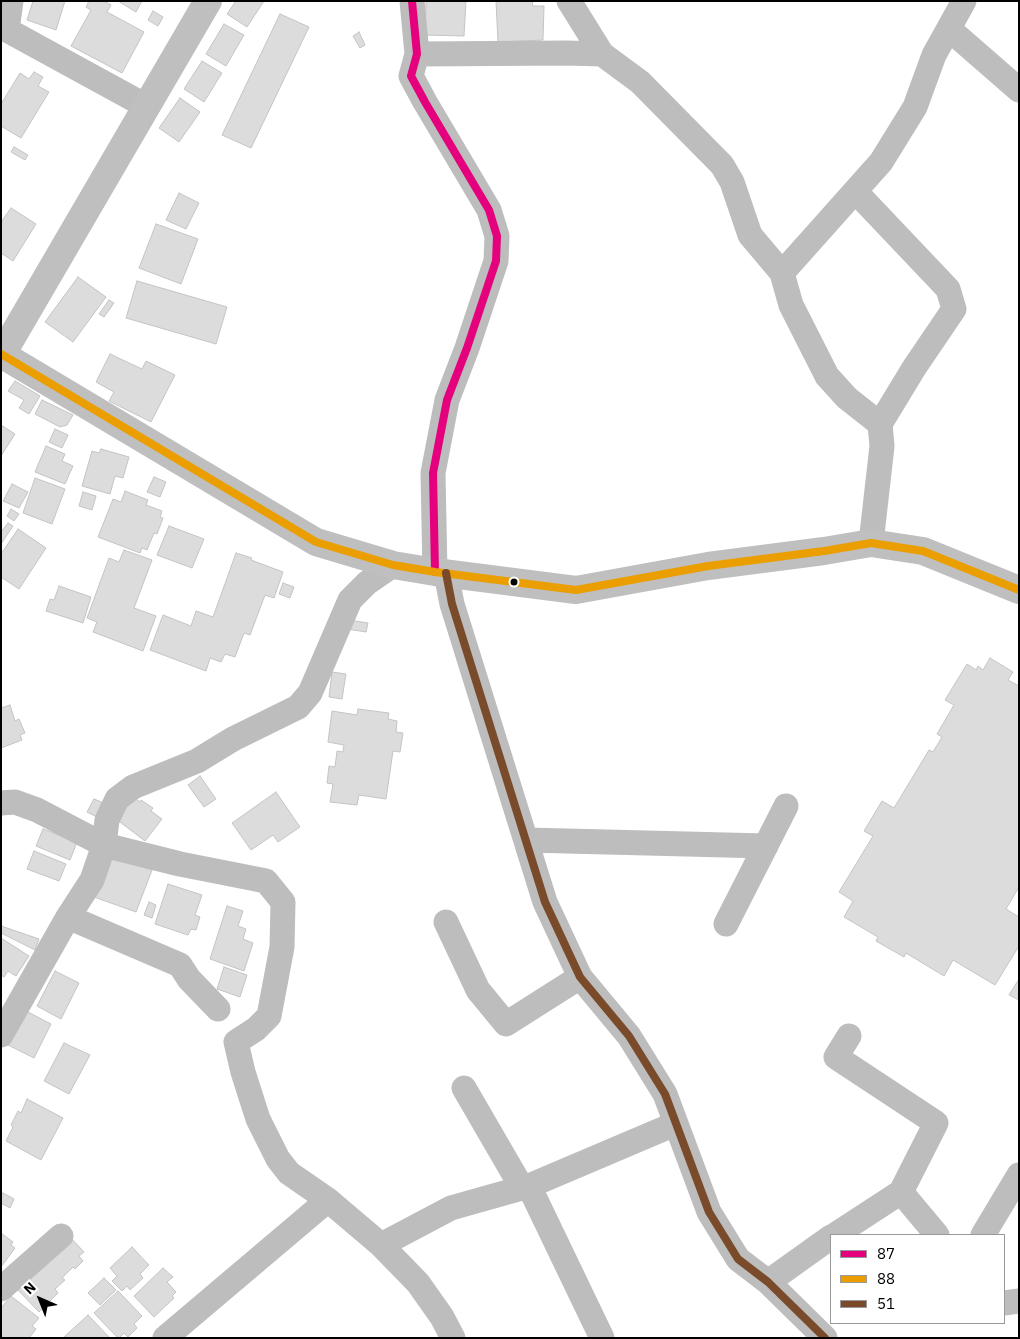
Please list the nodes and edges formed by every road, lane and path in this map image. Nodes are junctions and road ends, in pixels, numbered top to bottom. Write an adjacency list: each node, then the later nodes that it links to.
1 (11, 1): 10 (street)
2 (208, 1): 10 (street)
3 (412, 1): 7 (street)
4 (570, 1): 8 (street)
5 (964, 1): 6 (street)
6 (949, 29): 9 (street); 11 (street)
7 (417, 54): 8 (street); 17 (street)
8 (602, 54): 12 (street)
9 (1019, 90)
10 (146, 106): 13 (street)
11 (855, 191): 12 (street); 14 (street)
12 (782, 273): 14 (street)
13 (2, 355): 16 (street)
14 (880, 424): 15 (street)
15 (871, 543): 17 (street); 18 (street)
16 (393, 565): 17 (street); 22 (street)
17 (440, 573): 21 (street)
18 (1019, 590)
19 (1, 803): 22 (street)
20 (786, 806): 23 (street)
21 (527, 840): 23 (street); 27 (street)
22 (104, 845): 24 (street); 37 (street)
23 (766, 846): 26 (street)
24 (68, 917): 28 (street); 29 (street)
25 (446, 922): 27 (street)
26 (726, 924)
27 (580, 977): 33 (street)
28 (11, 996): 30 (street)
29 (218, 1009)
30 (1, 1035)
31 (848, 1036): 36 (street)
32 (464, 1088): 35 (street)
33 (675, 1124): 35 (street); 44 (street)
34 (1019, 1175): 40 (street)
35 (526, 1187): 43 (street); 50 (street)
36 (901, 1192): 38 (street); 39 (street)
37 (328, 1200): 43 (street); 48 (street)
38 (837, 1234)
39 (936, 1234)
40 (984, 1234)
41 (61, 1236): 45 (street)
42 (830, 1238): 44 (street)
43 (381, 1245): 49 (street)
44 (768, 1282): 51 (street)
45 (1, 1289)
46 (1019, 1301): 47 (street)
47 (1005, 1303)
48 (166, 1338)
49 (453, 1338)
50 (602, 1338)
51 (825, 1338)

